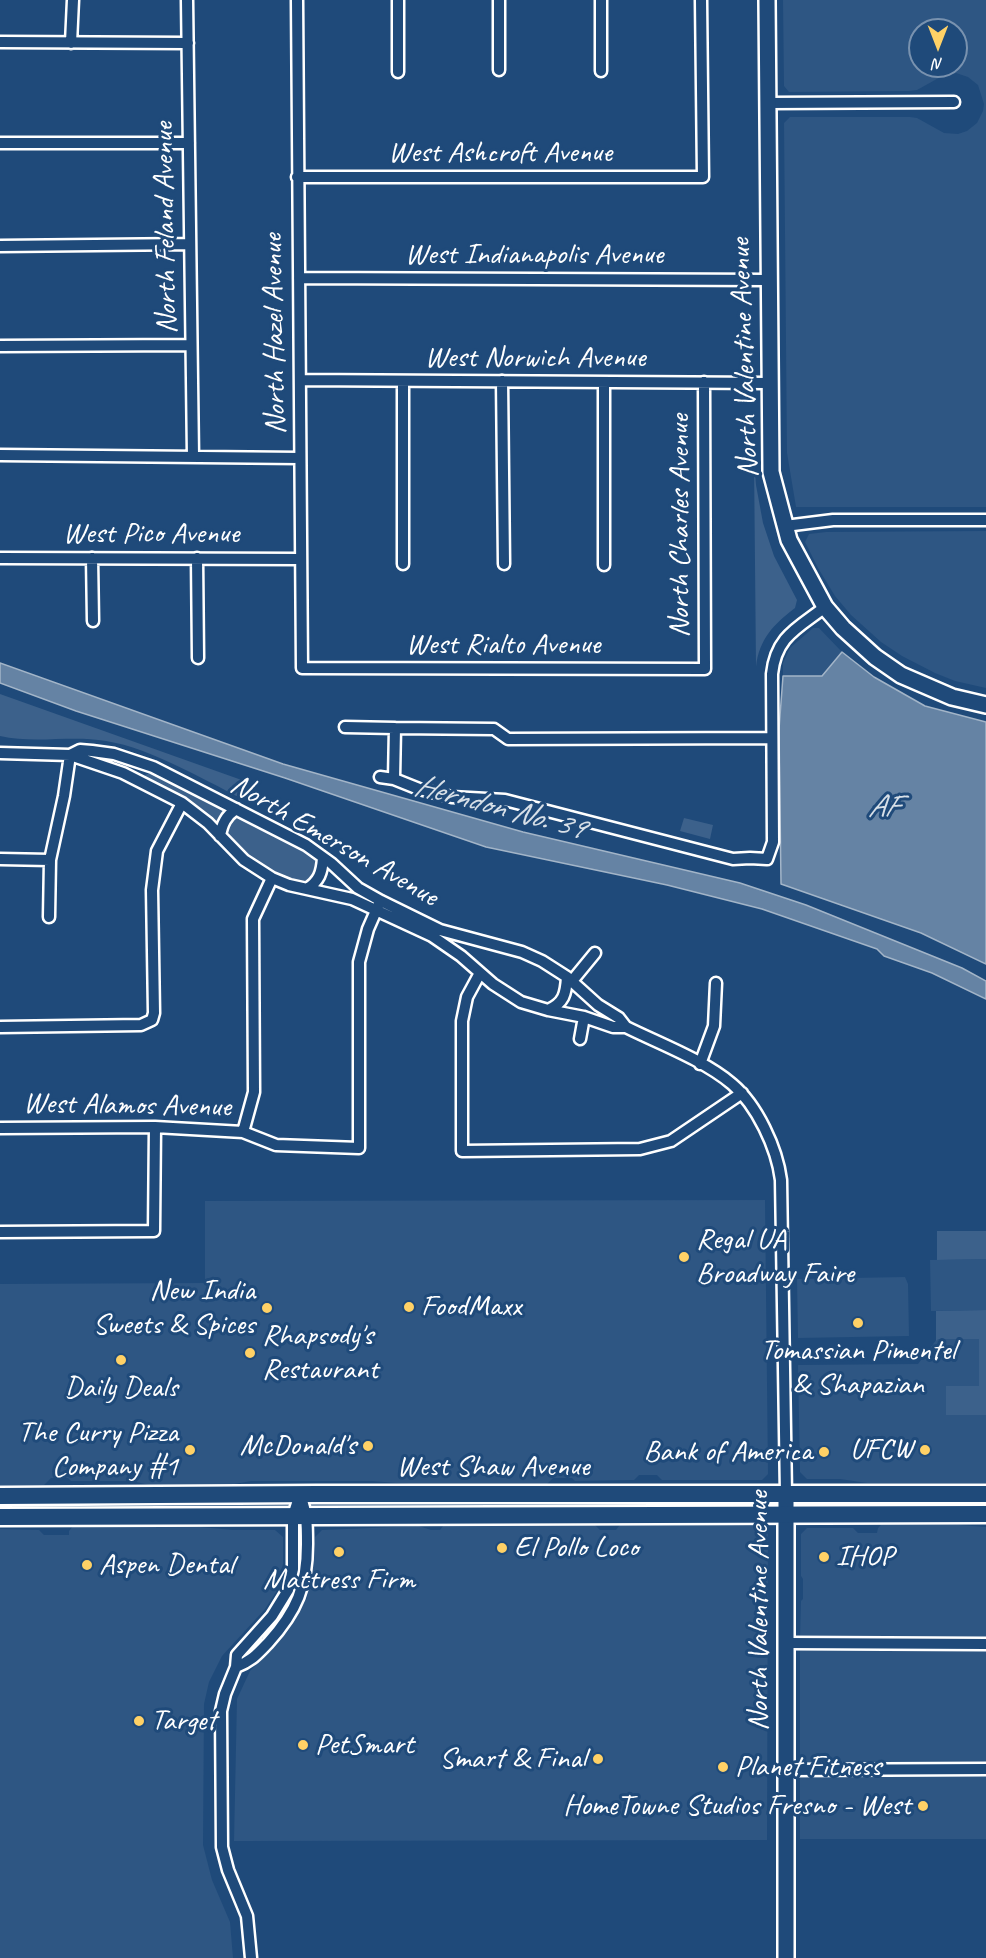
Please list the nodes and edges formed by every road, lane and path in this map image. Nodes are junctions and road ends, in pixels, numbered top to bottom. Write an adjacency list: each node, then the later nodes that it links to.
1 (73, 0): 10 (street)
2 (187, 0): 11 (street, North Feland Avenue)
3 (297, 0): 19 (street, North Hazel Avenue)
4 (398, 0): 14 (street)
5 (499, 0): 12 (street)
6 (601, 0): 13 (street)
7 (701, 0): 19 (street, West Ashcroft Avenue)
8 (766, 0): 16 (street, North Valentine Avenue)
9 (0, 42): 10 (street)
10 (72, 43): 11 (street)
11 (188, 43): 18 (street, North Feland Avenue)
12 (499, 70)
13 (601, 71)
14 (399, 72)
15 (954, 102): 16 (street)
16 (768, 103): 23 (street, North Valentine Avenue)
17 (0, 143): 18 (street)
18 (189, 143): 20 (street, North Feland Avenue)
19 (297, 177): 22 (street, North Hazel Avenue)
20 (190, 244): 21 (street); 24 (street, North Feland Avenue)
21 (0, 246)
22 (299, 278): 23 (street, West Indianapolis Avenue); 26 (street, North Hazel Avenue)
23 (769, 280): 31 (street, North Valentine Avenue)
24 (191, 345): 25 (street); 33 (street, North Feland Avenue)
25 (0, 346)
26 (300, 380): 27 (street, West Norwich Avenue); 34 (street, North Hazel Avenue)
27 (403, 381): 28 (street, West Norwich Avenue); 41 (street)
28 (502, 381): 29 (street, West Norwich Avenue); 42 (street)
29 (604, 382): 30 (street, West Norwich Avenue); 43 (street)
30 (704, 382): 31 (street, West Norwich Avenue); 48 (street, North Charles Avenue)
31 (769, 383): 36 (street, North Valentine Avenue)
32 (0, 455): 33 (street)
33 (193, 456): 34 (street)
34 (300, 458): 40 (street, North Hazel Avenue)
35 (986, 520): 36 (street)
36 (785, 526): 44 (street, North Valentine Avenue)
37 (0, 558): 38 (street, West Pico Avenue)
38 (92, 558): 39 (street, West Pico Avenue); 45 (street)
39 (197, 558): 40 (street, West Pico Avenue); 46 (street)
40 (301, 559): 47 (street, North Hazel Avenue)
41 (404, 564)
42 (504, 564)
43 (604, 565)
44 (825, 607): 49 (street, North Valentine Avenue); 52 (street)
45 (93, 621)
46 (198, 658)
47 (302, 668): 48 (street, West Rialto Avenue)
48 (705, 669)
49 (986, 705)
50 (345, 727): 51 (street)
51 (395, 729): 52 (street); 56 (street)
52 (772, 738): 56 (street)
53 (0, 753): 54 (street, North Emerson Avenue)
54 (70, 755): 57 (street, North Emerson Avenue); 58 (street, North Emerson Avenue); 62 (street)
55 (380, 777): 56 (street)
56 (394, 778)
57 (182, 803): 59 (street, North Emerson Avenue); 73 (street)
58 (236, 809): 59 (street); 60 (street, North Emerson Avenue)
59 (220, 836): 63 (street, North Emerson Avenue)
60 (323, 858): 64 (street); 65 (street, North Emerson Avenue)
61 (0, 859): 62 (street)
62 (50, 860): 66 (street)
63 (272, 878): 64 (street, North Emerson Avenue); 80 (street)
64 (307, 889): 65 (street, North Emerson Avenue)
65 (379, 905): 68 (street, North Emerson Avenue); 69 (street, North Emerson Avenue); 80 (street, West Alamos Avenue)
66 (49, 917)
67 (595, 953): 69 (street)
68 (480, 973): 71 (street, North Emerson Avenue); 77 (street)
69 (570, 979): 71 (street); 74 (street, North Emerson Avenue)
70 (716, 983): 76 (street)
71 (548, 1010): 72 (street, North Emerson Avenue)
72 (584, 1017): 74 (street, North Emerson Avenue); 75 (street)
73 (0, 1027)
74 (626, 1027): 76 (street, North Emerson Avenue)
75 (580, 1039)
76 (700, 1064): 77 (street, North Emerson Avenue)
77 (741, 1093): 84 (street, North Valentine Avenue)
78 (155, 1127): 79 (street, West Alamos Avenue); 80 (street, West Alamos Avenue); 81 (street)
79 (0, 1128)
80 (243, 1131)
81 (0, 1232)
82 (300, 1494): 83 (main road, West Shaw Avenue); 88 (main road, West Shaw Avenue); 93 (street)
83 (564, 1494): 84 (main road, West Shaw Avenue); 91 (main road)
84 (786, 1494): 85 (main road, West Shaw Avenue); 92 (street, North Valentine Avenue)
85 (986, 1494)
86 (0, 1496): 87 (main road, West Shaw Avenue)
87 (61, 1496): 88 (main road, West Shaw Avenue); 89 (main road)
88 (164, 1496): 95 (main road)
89 (0, 1507)
90 (986, 1514): 92 (main road, West Shaw Avenue)
91 (434, 1515): 92 (main road, West Shaw Avenue); 93 (main road, West Shaw Avenue)
92 (786, 1515): 96 (street, North Valentine Avenue)
93 (300, 1516): 95 (main road, West Shaw Avenue); 100 (street)
94 (0, 1517): 95 (main road, West Shaw Avenue)
95 (54, 1517)
96 (787, 1643): 97 (street); 99 (street, North Valentine Avenue)
97 (986, 1644)
98 (986, 1769): 99 (street)
99 (786, 1770): 101 (street, North Valentine Avenue)
100 (251, 1958)
101 (786, 1958)

